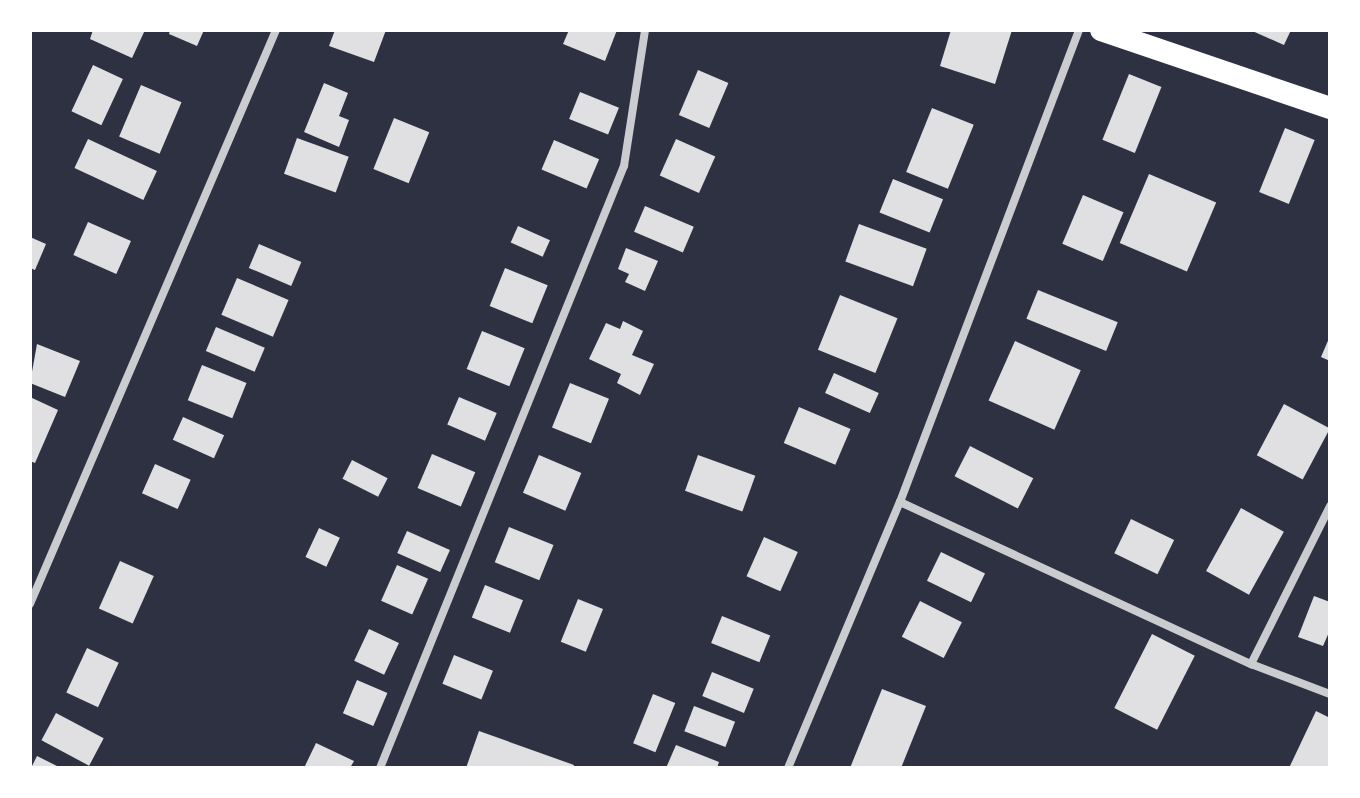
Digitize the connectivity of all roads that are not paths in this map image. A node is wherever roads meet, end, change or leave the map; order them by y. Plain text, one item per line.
1 (276, 30) edge
2 (645, 30) edge
3 (1079, 30) edge
4 (1101, 30) edge
5 (1330, 108) edge
6 (900, 502) junction
7 (1330, 506) edge
8 (30, 604) edge
9 (1251, 664) junction
10 (1330, 694) edge
11 (380, 768) edge
12 (788, 768) edge

1 - 8 street
2 - 11 street
3 - 6 street
4 - 5 highway
6 - 9 street
6 - 12 street
7 - 9 street
9 - 10 street

